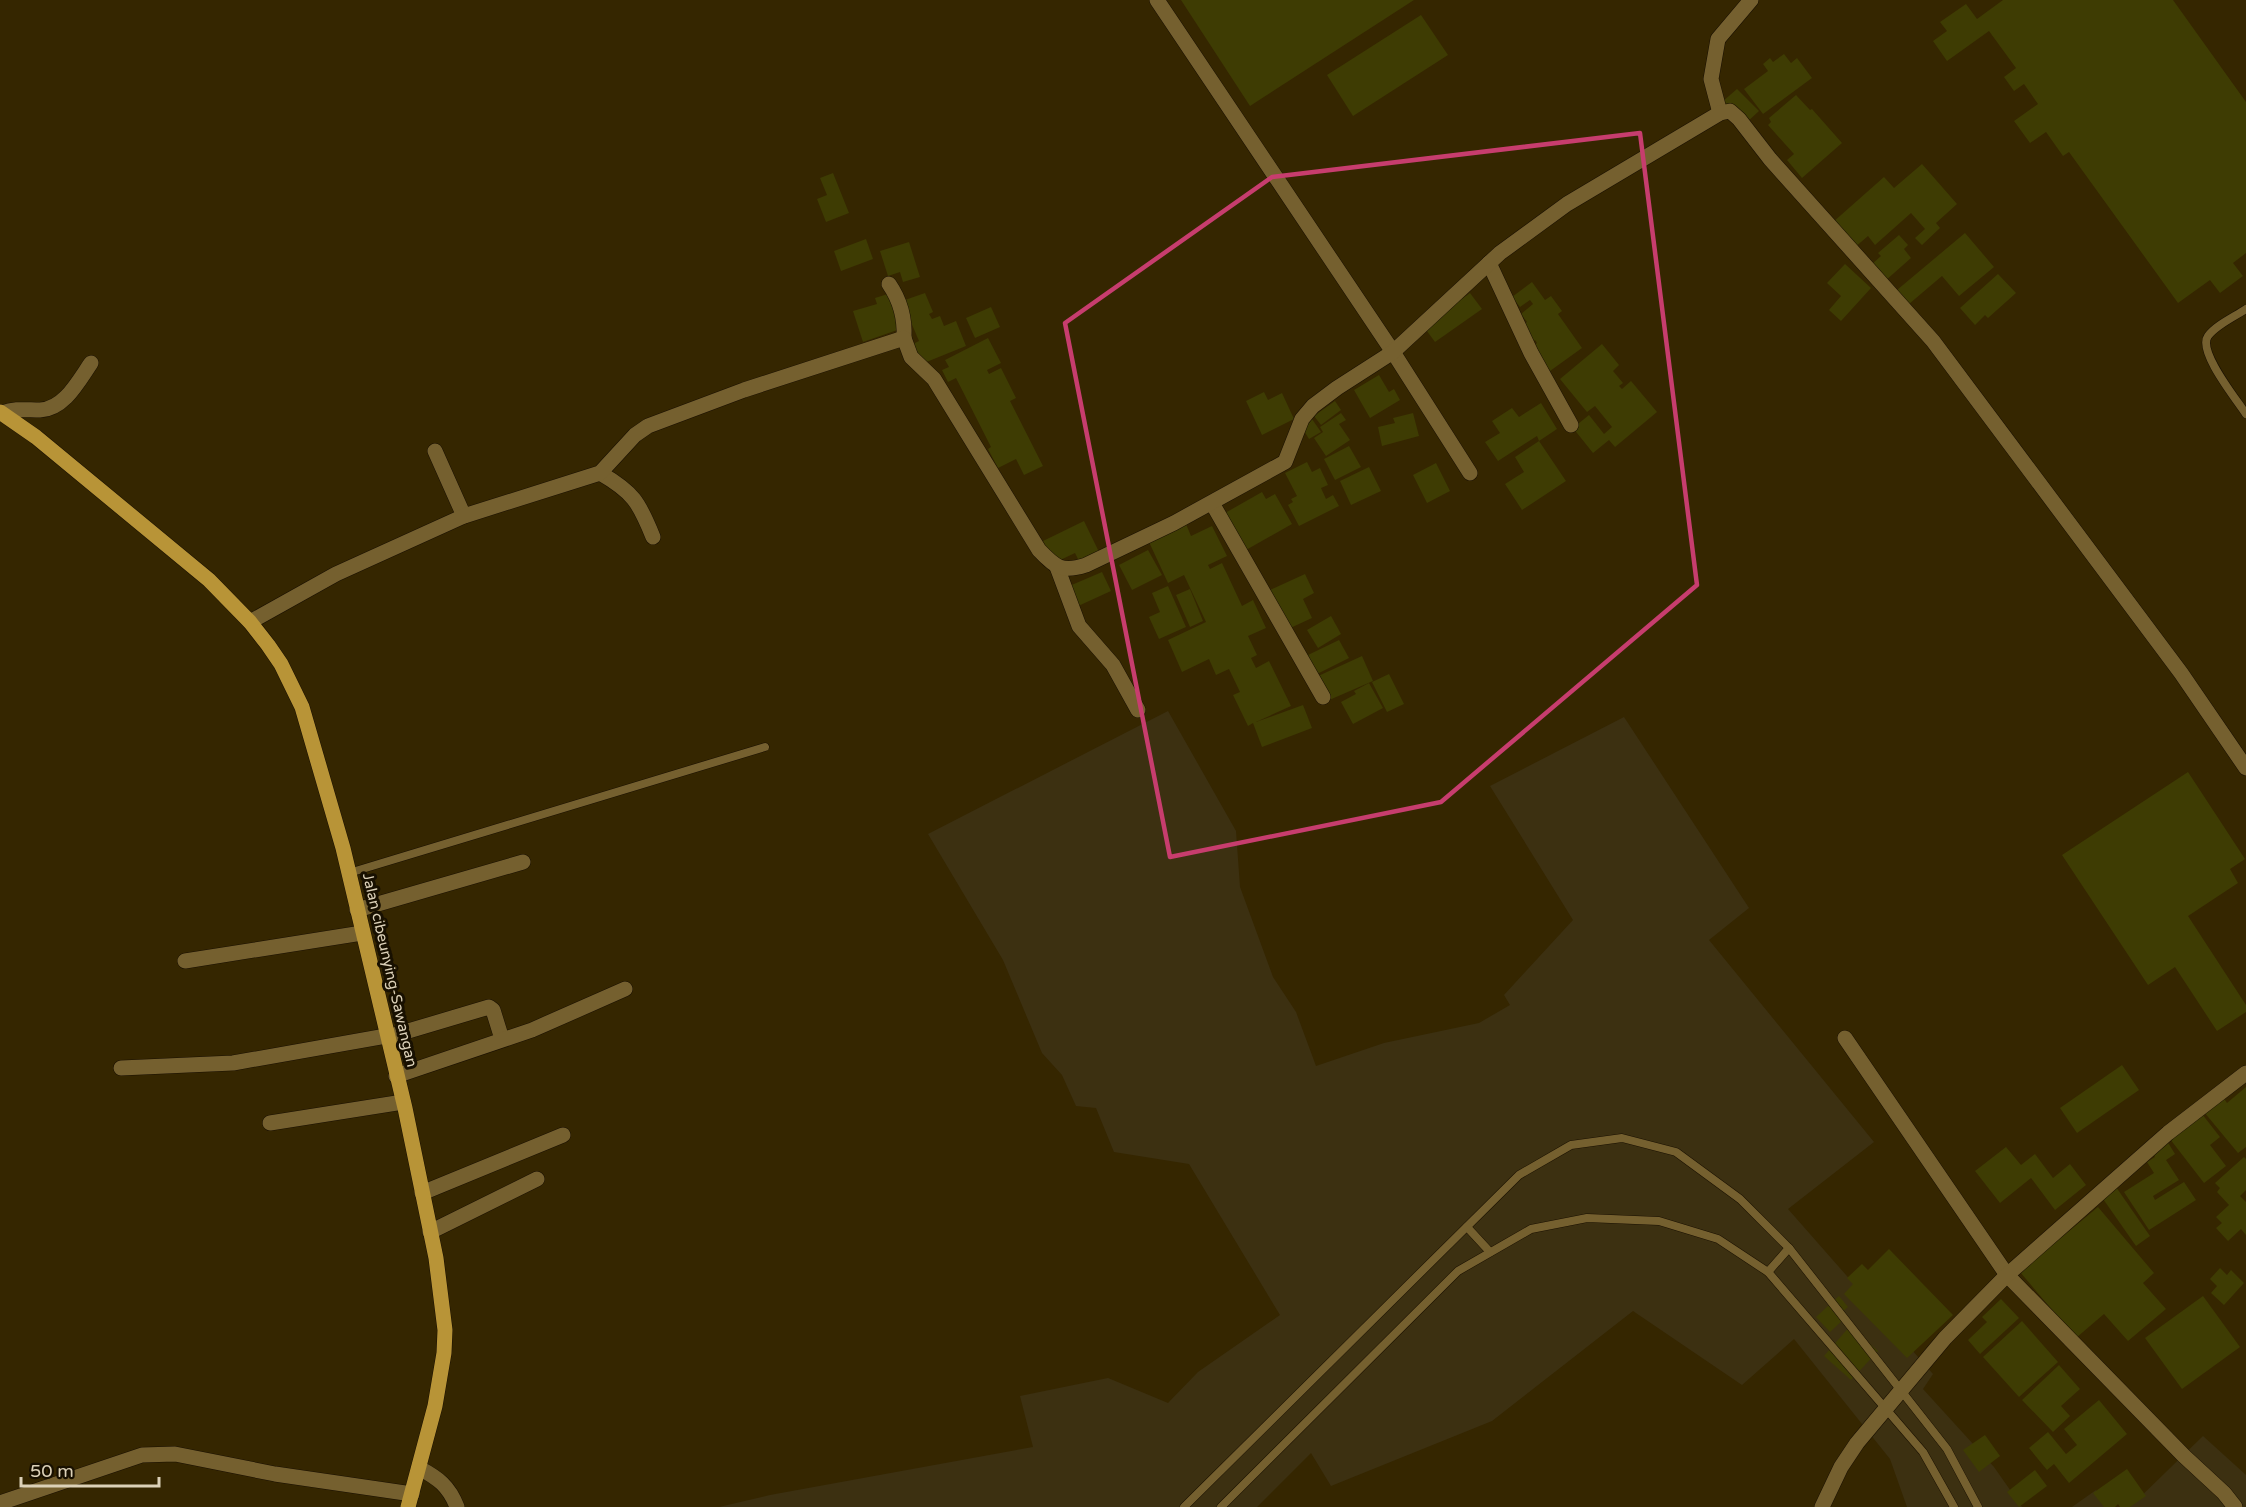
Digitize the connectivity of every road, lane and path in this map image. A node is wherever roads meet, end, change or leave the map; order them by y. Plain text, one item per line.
1 (1157, 0) edge
2 (1751, 0) edge
3 (1720, 113) junction
4 (1489, 263) junction
5 (889, 284) dead end
6 (2246, 309) edge
7 (904, 338) junction
8 (1393, 352) junction
9 (91, 363) dead end
10 (1, 413) edge
11 (2246, 414) edge
12 (1571, 425) dead end
13 (435, 451) dead end
14 (600, 473) junction
15 (1470, 473) dead end
16 (1212, 503) junction
17 (464, 516) junction
18 (653, 537) dead end
19 (1057, 567) junction
20 (250, 622) junction
21 (1323, 696) dead end
22 (1138, 710) dead end
23 (765, 747) dead end
24 (2246, 768) edge
25 (523, 862) dead end
26 (349, 873) junction
27 (357, 910) junction
28 (362, 933) junction
29 (185, 961) dead end
30 (625, 989) dead end
31 (387, 1037) junction
32 (1845, 1038) dead end
33 (502, 1039) junction
34 (121, 1068) dead end
35 (2246, 1073) edge
36 (396, 1076) junction
37 (403, 1102) junction
38 (270, 1123) dead end
39 (563, 1135) dead end
40 (537, 1179) dead end
41 (422, 1193) junction
42 (1467, 1227) junction
43 (430, 1232) junction
44 (1789, 1248) junction
45 (1490, 1252) junction
46 (1768, 1272) junction
47 (2007, 1275) junction
48 (1901, 1389) junction
49 (1885, 1408) junction
50 (419, 1468) junction
51 (410, 1501) edge
52 (0, 1503) edge
53 (457, 1507) edge
54 (1184, 1507) edge
55 (1221, 1507) edge
56 (1822, 1507) edge
57 (1954, 1507) edge
58 (1978, 1507) edge
59 (2235, 1507) edge

1 - 8 street
2 - 3 street
3 - 4 street
3 - 24 street
4 - 8 street
4 - 12 street
5 - 7 street
6 - 11 lane
7 - 14 street
7 - 19 street
8 - 15 street
8 - 16 street
9 - 10 street
10 - 20 main road, Jalan cibeunying-Sawangan
13 - 17 street
14 - 17 street
14 - 18 street
16 - 19 street
16 - 21 street
17 - 20 street
19 - 22 street
20 - 26 main road, Jalan cibeunying-Sawangan
23 - 26 lane
25 - 27 street
26 - 27 main road, Jalan cibeunying-Sawangan
27 - 28 main road, Jalan cibeunying-Sawangan
28 - 29 street
28 - 31 main road, Jalan cibeunying-Sawangan
30 - 33 street
31 - 33 street
31 - 34 street
31 - 36 main road, Jalan cibeunying-Sawangan
32 - 47 street
33 - 36 street
35 - 47 street
36 - 37 main road, Jalan cibeunying-Sawangan
37 - 38 street
37 - 41 main road, Jalan cibeunying-Sawangan
39 - 41 street
40 - 43 street
41 - 43 main road, Jalan cibeunying-Sawangan
42 - 44 lane
42 - 45 lane
42 - 54 lane
43 - 50 main road, Jalan cibeunying-Sawangan
44 - 46 lane
44 - 48 lane
45 - 46 lane
45 - 55 lane
46 - 49 lane
47 - 48 street
47 - 59 street
48 - 49 street
48 - 58 lane
49 - 56 street
49 - 57 lane
50 - 51 main road, Jalan cibeunying-Sawangan
50 - 53 street
51 - 52 street

